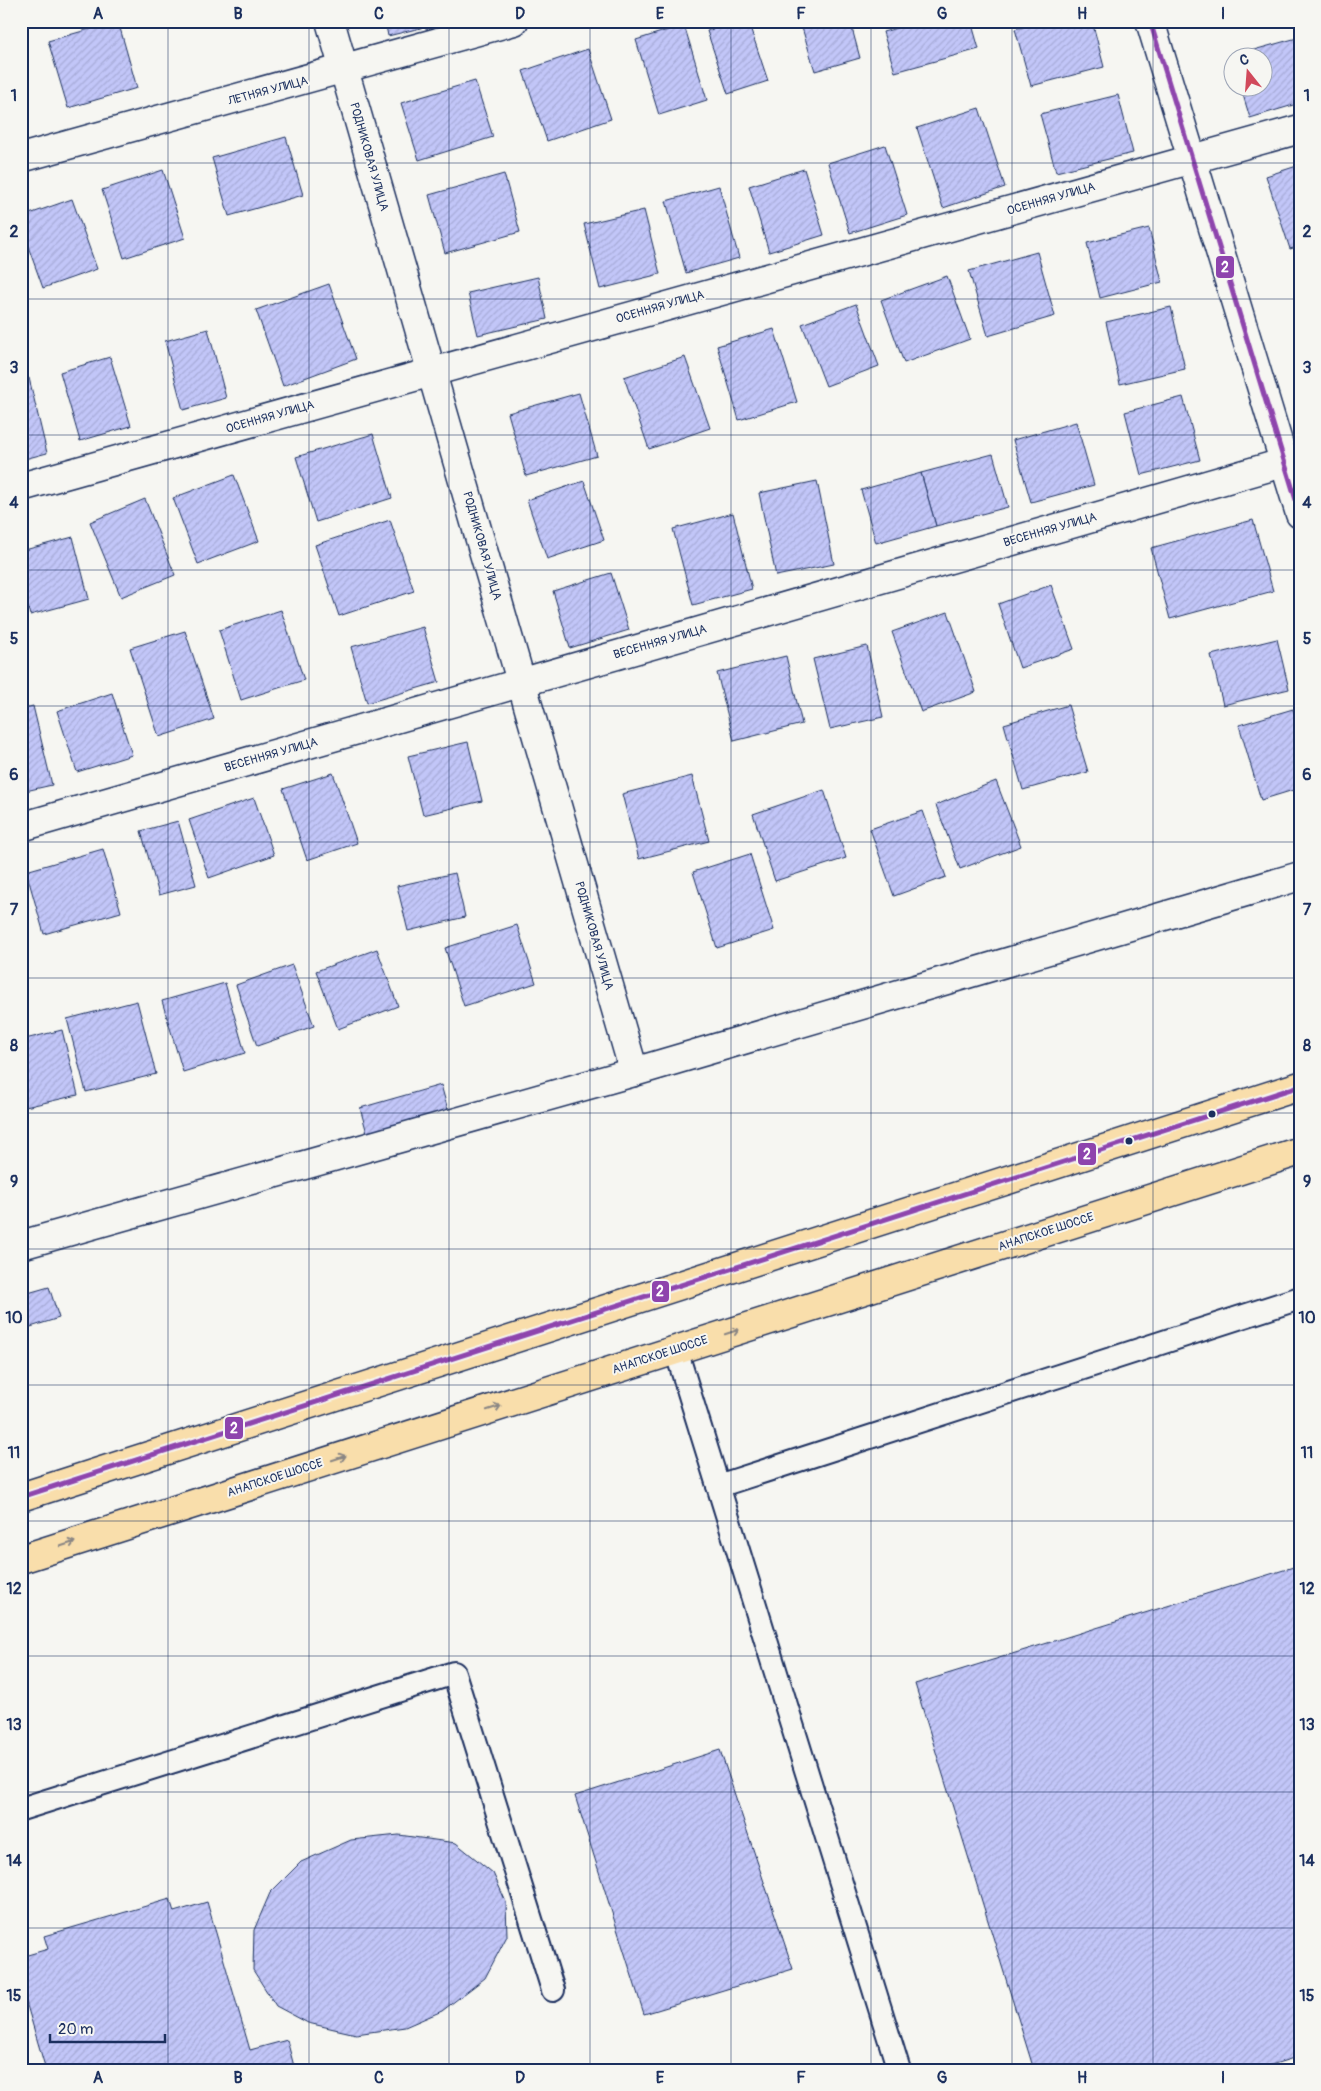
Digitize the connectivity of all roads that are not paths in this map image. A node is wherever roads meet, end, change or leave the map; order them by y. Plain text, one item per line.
1 (330, 21) edge
2 (514, 21) edge
3 (1150, 21) edge
4 (344, 70) junction
5 (1300, 129) edge
6 (21, 158) edge
7 (1192, 160) junction
8 (431, 371) junction
9 (1292, 460) edge
10 (21, 487) edge
11 (1300, 514) edge
12 (521, 682) junction
13 (21, 827) edge
14 (1300, 876) edge
15 (634, 1072) junction
16 (1300, 1086) edge
17 (1300, 1152) edge
18 (21, 1246) edge
19 (1300, 1298) edge
20 (676, 1350) junction
21 (718, 1486) junction
22 (21, 1497) edge
23 (21, 1559) edge
24 (21, 1809) edge
25 (552, 1990) dead end
26 (899, 2070) edge

1 - 4 street, РОДНИКОВАЯ УЛИЦА
2 - 4 street, ЛЕТНЯЯ УЛИЦА
3 - 7 street
4 - 6 street, ЛЕТНЯЯ УЛИЦА
4 - 8 street, РОДНИКОВАЯ УЛИЦА
5 - 7 street, ОСЕННЯЯ УЛИЦА
7 - 8 street, ОСЕННЯЯ УЛИЦА
7 - 9 street
8 - 10 street, ОСЕННЯЯ УЛИЦА
8 - 12 street, РОДНИКОВАЯ УЛИЦА
9 - 11 street
9 - 12 street, ВЕСЕННЯЯ УЛИЦА
12 - 13 street, ВЕСЕННЯЯ УЛИЦА
12 - 15 street, РОДНИКОВАЯ УЛИЦА
14 - 15 street
15 - 18 street
16 - 22 main road
20 -> 17 main road, АНАПСКОЕ ШОССЕ
19 - 21 lane
20 - 21 lane
23 -> 20 main road, АНАПСКОЕ ШОССЕ
21 - 26 lane
24 - 25 lane

